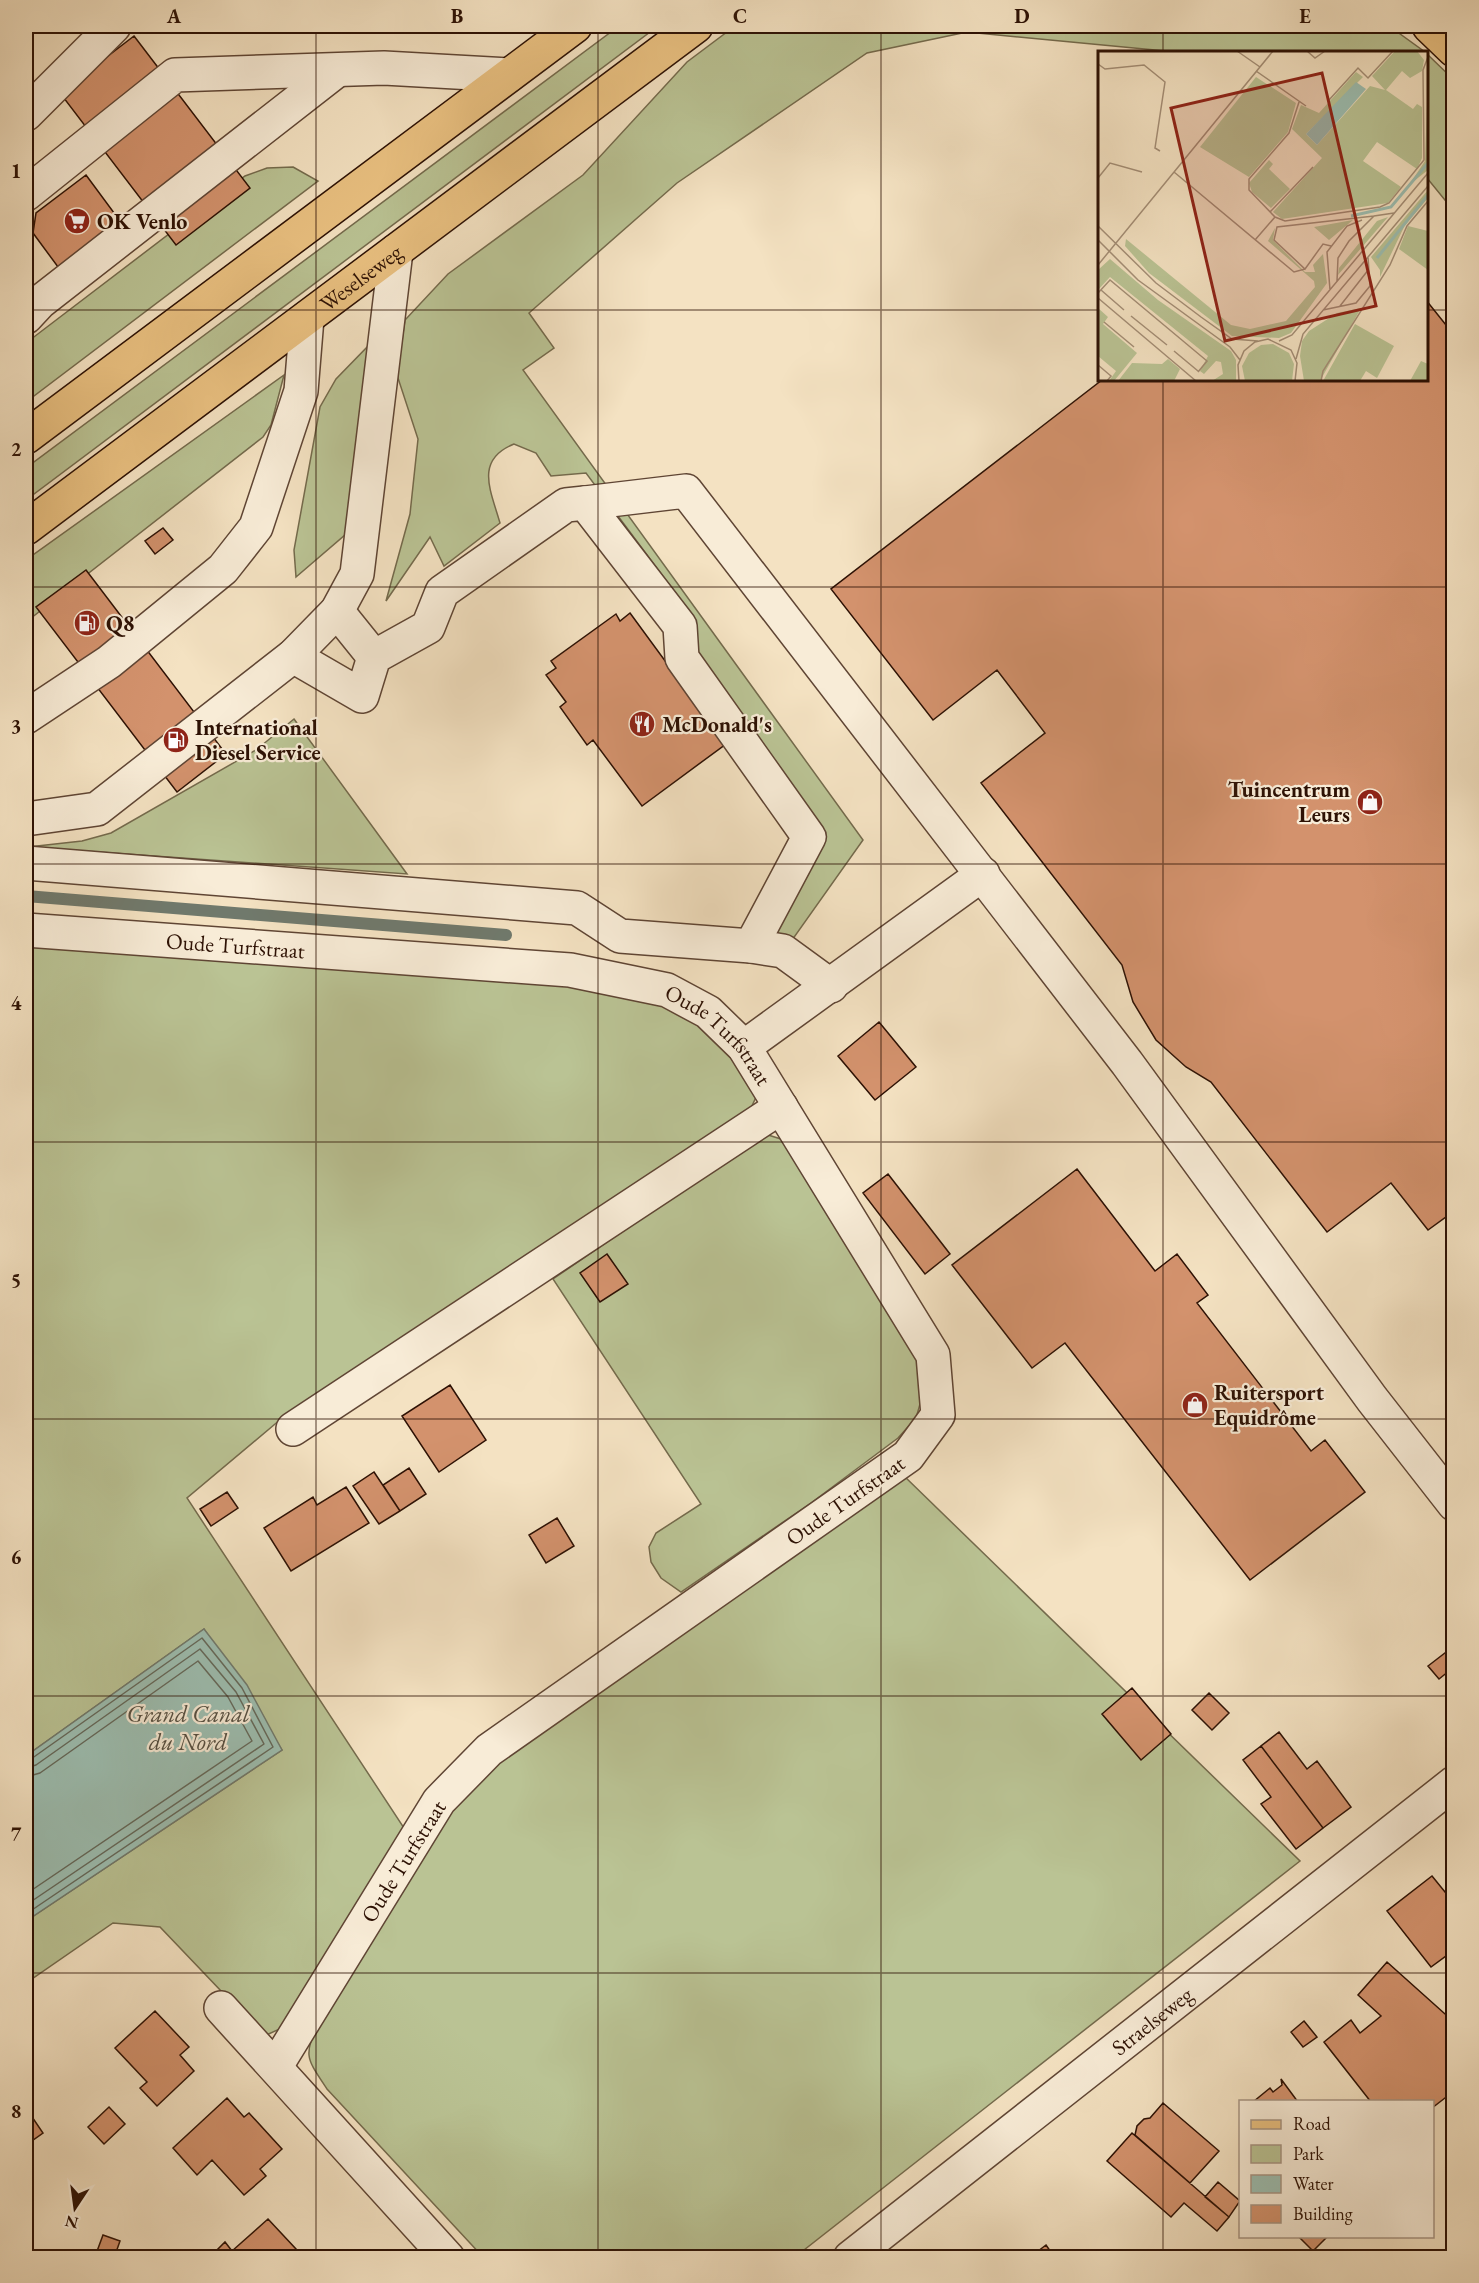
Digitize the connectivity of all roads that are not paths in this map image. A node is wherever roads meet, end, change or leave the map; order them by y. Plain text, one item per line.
1 (114, 26) edge
2 (575, 26) edge
3 (696, 26) edge
4 (1429, 26) edge
5 (1454, 50) edge
6 (336, 71) junction
7 (509, 75) junction
8 (26, 114) edge
9 (26, 194) edge
10 (396, 251) junction
11 (26, 317) edge
12 (307, 318) junction
13 (26, 437) edge
14 (585, 503) junction
15 (26, 528) edge
16 (337, 611) junction
17 (293, 656) junction
18 (374, 657) junction
19 (26, 717) edge
20 (26, 819) edge
21 (26, 863) edge
22 (983, 874) junction
23 (26, 930) edge
24 (751, 946) junction
25 (831, 986) junction
26 (744, 1047) junction
27 (781, 1107) junction
28 (293, 1428) dead end
29 (1454, 1504) edge
30 (1454, 1783) edge
31 (221, 2008) dead end
32 (276, 2066) junction
33 (448, 2258) edge
34 (850, 2258) edge

1 - 8 street
2 - 7 main road
3 - 10 main road, Weselseweg
4 - 5 main road
6 - 7 street
6 - 9 street
6 - 11 street
7 - 13 main road
10 - 12 main road, Weselseweg
10 - 16 street
12 - 15 main road, Weselseweg
12 - 19 street
14 - 18 street
14 - 22 street
14 - 24 street
16 - 17 street
16 - 18 street
17 - 18 street
17 - 20 street
21 - 24 street
22 - 25 street
22 - 29 street
23 - 26 street, Oude Turfstraat
24 - 25 street
25 - 26 street
26 - 27 street, Oude Turfstraat
27 - 28 street
27 - 32 street, Oude Turfstraat
30 - 34 street, Straelseweg
31 - 32 street
32 - 33 street

